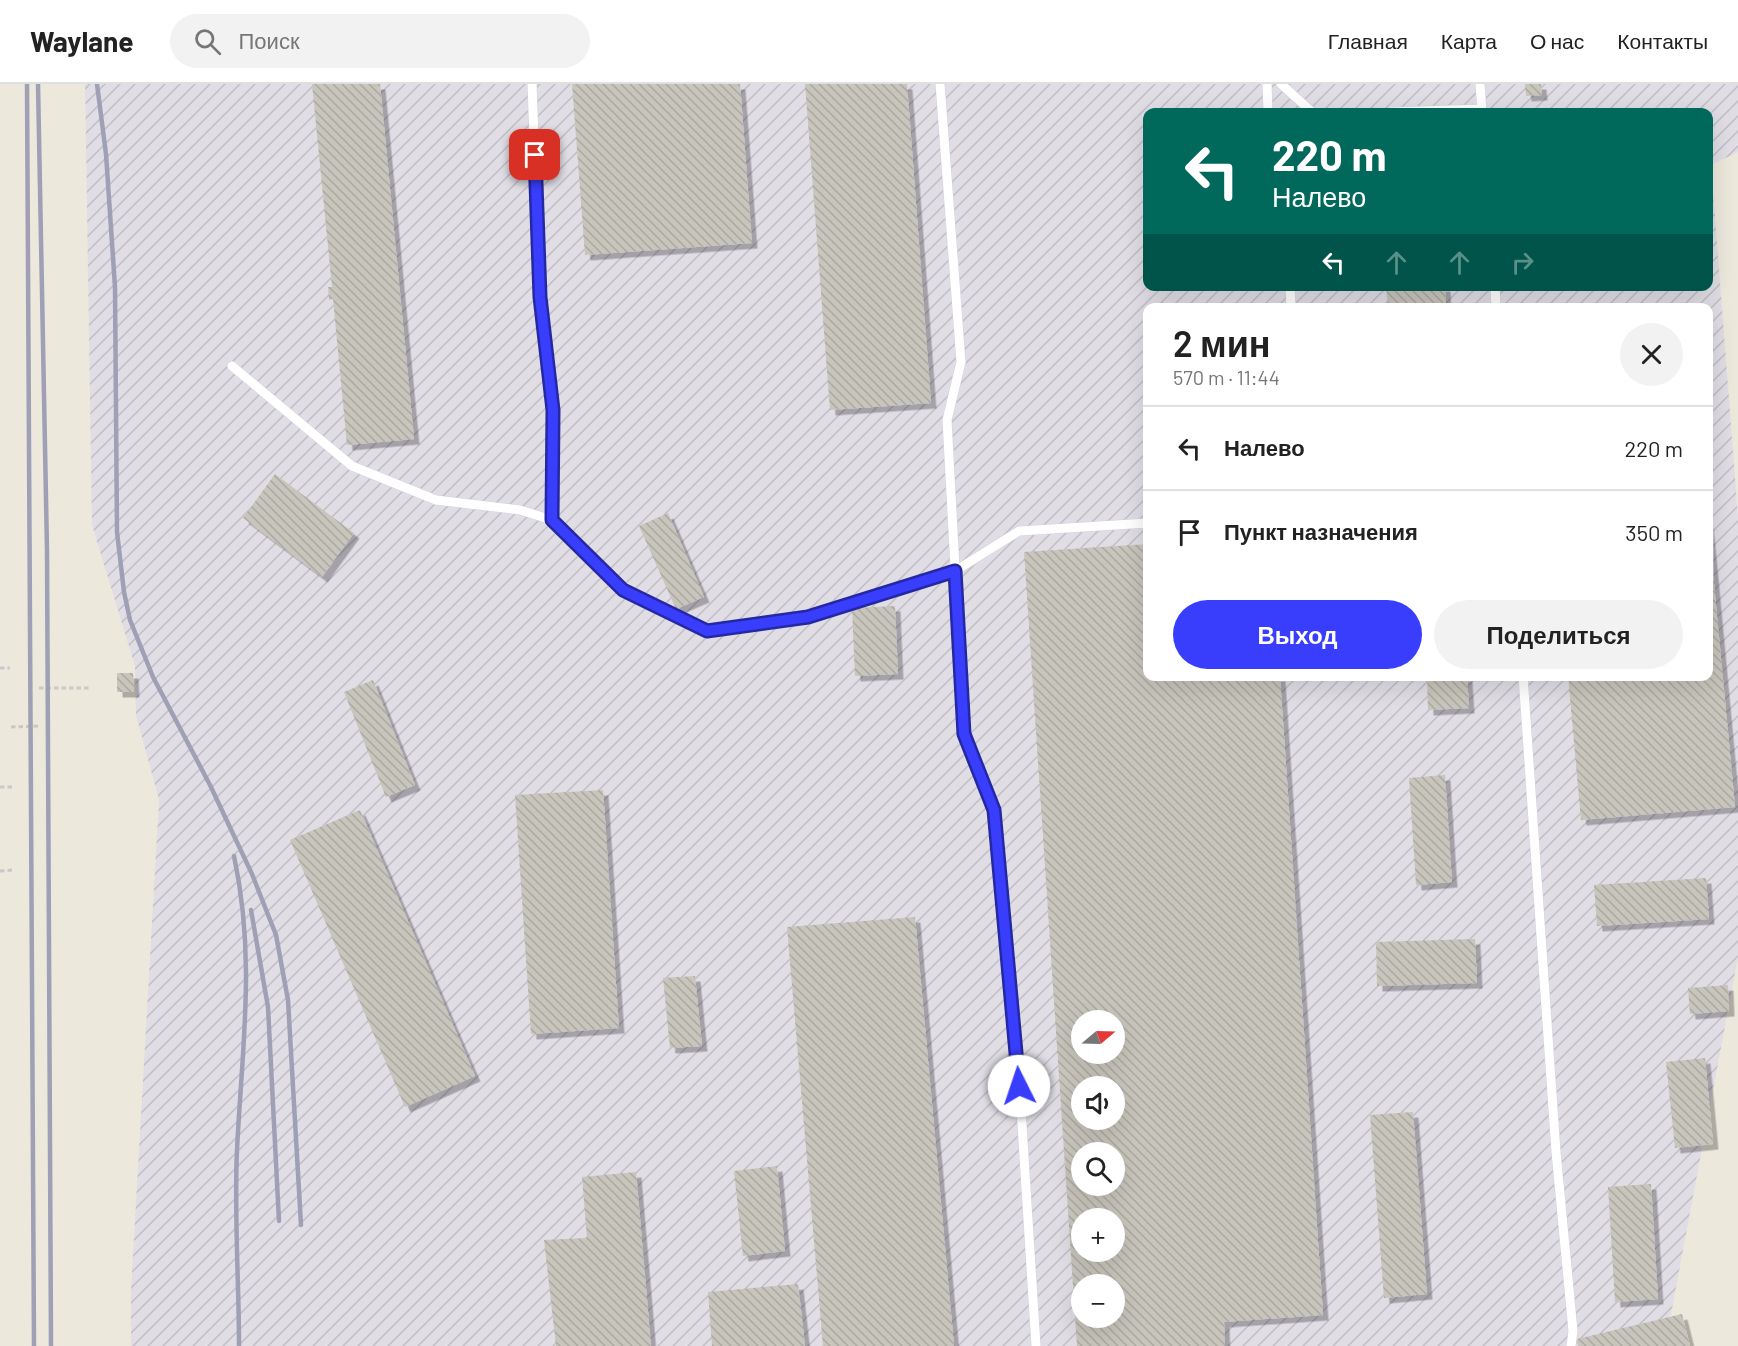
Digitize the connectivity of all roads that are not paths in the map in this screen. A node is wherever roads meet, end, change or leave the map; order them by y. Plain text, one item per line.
1 (532, 84) edge
2 (940, 84) edge
3 (1268, 84) edge
4 (1281, 84) edge
5 (1480, 84) edge
6 (1268, 108) edge
7 (1308, 108) edge
8 (1482, 108) edge
9 (232, 366) dead end
10 (552, 520) junction
11 (1143, 523) edge
12 (955, 571) junction
13 (1522, 681) edge
14 (1036, 1346) edge
15 (1571, 1346) edge

1 - 10 lane
2 - 12 lane
3 - 6 lane
4 - 7 lane
5 - 8 lane
9 - 10 lane
10 - 12 lane
11 - 12 lane
12 - 14 lane
13 - 15 lane

